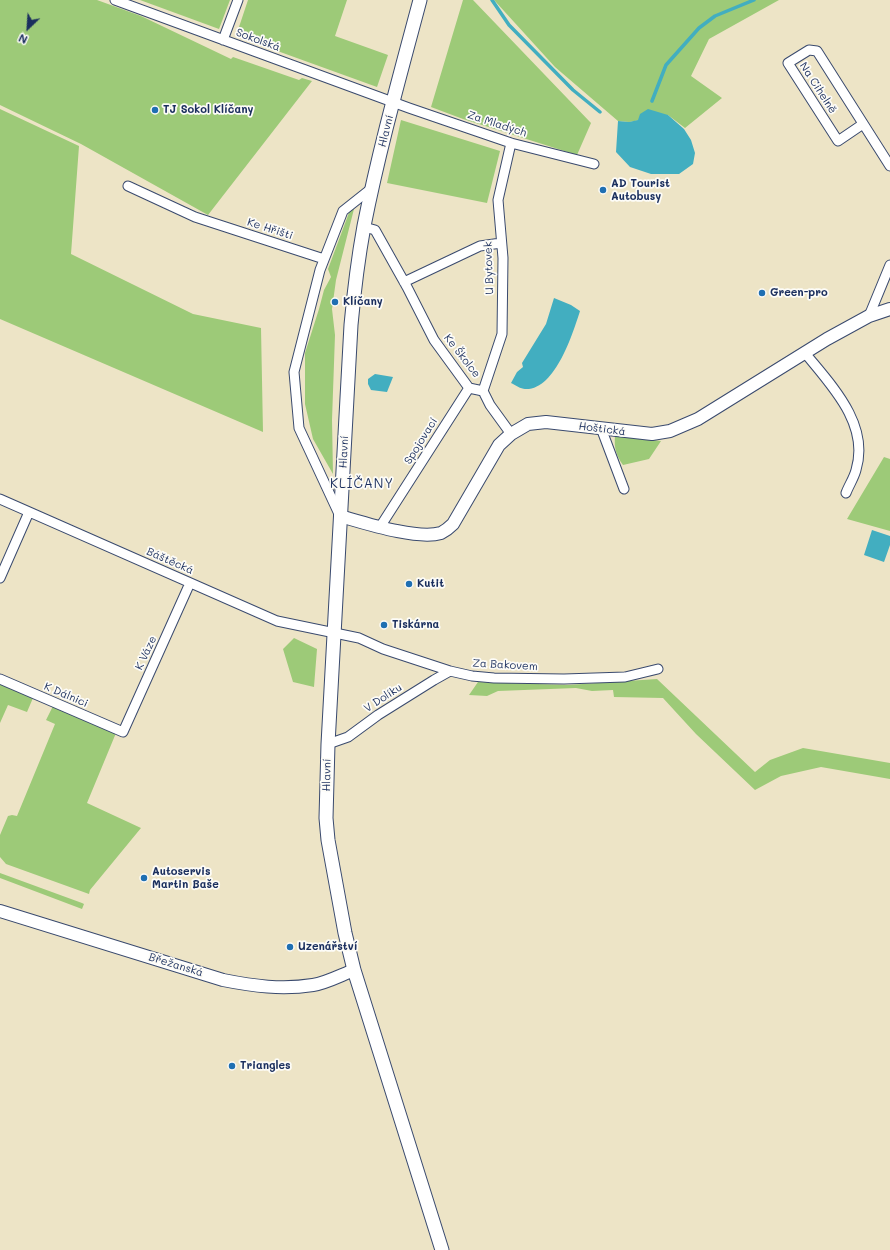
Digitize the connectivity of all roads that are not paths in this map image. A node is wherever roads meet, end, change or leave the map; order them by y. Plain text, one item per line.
1 (115, 0) edge
2 (238, 0) edge
3 (420, 0) edge
4 (223, 40) junction
5 (393, 102) junction
6 (864, 124) junction
7 (511, 143) junction
8 (594, 164) dead end
9 (890, 166) edge
10 (128, 186) dead end
11 (372, 188) junction
12 (364, 227) junction
13 (501, 243) junction
14 (324, 259) junction
15 (890, 265) edge
16 (404, 282) junction
17 (890, 309) edge
18 (869, 316) junction
19 (805, 352) junction
20 (469, 388) junction
21 (483, 391) junction
22 (601, 428) junction
23 (511, 434) junction
24 (624, 489) dead end
25 (846, 493) dead end
26 (0, 499) edge
27 (29, 512) junction
28 (340, 516) junction
29 (380, 527) junction
30 (0, 578) edge
31 (190, 583) junction
32 (334, 633) junction
33 (658, 669) dead end
34 (450, 671) junction
35 (0, 679) edge
36 (123, 732) joint
37 (328, 744) junction
38 (0, 911) edge
39 (354, 970) junction
40 (442, 1250) edge

1 - 4 street, Sokolská
2 - 4 street
3 - 5 main road, Hlavní
4 - 5 street, Sokolská
5 - 7 street, Za Mladých
5 - 11 main road, Hlavní
6 - 6 street, Na Cihelně
6 - 9 street, Na Cihelně
7 - 8 street, Za Mladých
7 - 13 street, U Bytovek
10 - 14 street, Ke Hřišti
11 - 12 main road, Hlavní
11 - 14 street
12 - 16 street, Ke Školce
12 - 28 main road, Hlavní
13 - 16 street
13 - 21 street, U Bytovek
14 - 28 street
15 - 18 street
16 - 20 street, Ke Školce
17 - 18 street, Hoštická
18 - 19 street, Hoštická
19 - 22 street, Hoštická
19 - 25 street
20 - 21 street, Ke Školce
20 - 29 street, Spojovací
21 - 23 street, Ke Školce
22 - 23 street, Hoštická
22 - 24 street
23 - 29 street, Hoštická
26 - 27 street, Báštěcká
27 - 30 street
27 - 31 street, Báštěcká
28 - 29 street, Hoštická
28 - 32 main road, Hlavní
31 - 32 street, Báštěcká
31 - 36 street, K Váze
32 - 34 street, Za Bakovem
32 - 37 main road, Hlavní
33 - 34 street, Za Bakovem
34 - 37 street, V Dolíku
35 - 36 street, K Dálnici
37 - 39 main road, Hlavní
38 - 39 street, Břežanská
39 - 40 main road, Hlavní

